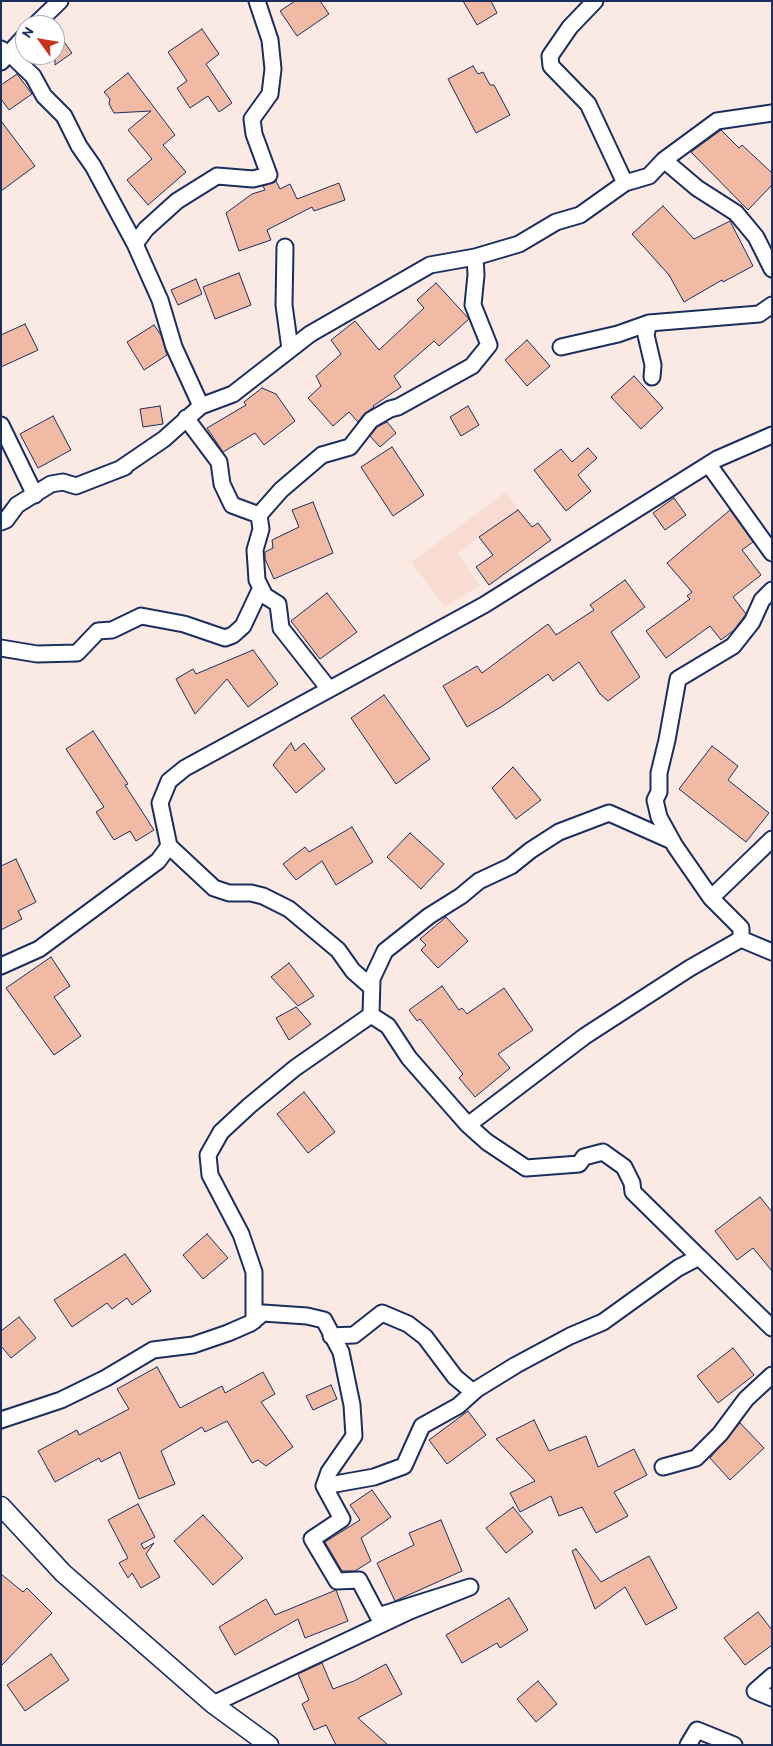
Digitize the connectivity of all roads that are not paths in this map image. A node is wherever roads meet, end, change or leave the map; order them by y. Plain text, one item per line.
1 (60, 1) edge
2 (257, 1) edge
3 (595, 1) edge
4 (45, 15) edge
5 (15, 45) edge
6 (4, 55) edge
7 (772, 113) edge
8 (664, 160) junction
9 (626, 182) junction
10 (135, 244) junction
11 (285, 247) dead end
12 (475, 257) junction
13 (772, 269) edge
14 (772, 305) edge
15 (649, 324) junction
16 (561, 347) dead end
17 (290, 349) junction
18 (652, 377) dead end
19 (201, 406) junction
20 (186, 418) junction
21 (1, 424) edge
22 (772, 435) edge
23 (709, 465) junction
24 (35, 495) junction
25 (259, 515) junction
26 (1, 522) edge
27 (772, 553) edge
28 (772, 590) edge
29 (265, 596) junction
30 (1, 648) edge
31 (329, 689) junction
32 (772, 839) edge
33 (672, 841) junction
34 (169, 846) junction
35 (711, 898) junction
36 (741, 939) junction
37 (772, 952) edge
38 (1, 966) edge
39 (372, 980) junction
40 (371, 1015) junction
41 (468, 1125) junction
42 (699, 1257) junction
43 (254, 1321) junction
44 (772, 1328) edge
45 (331, 1336) junction
46 (772, 1375) edge
47 (473, 1392) junction
48 (1, 1421) edge
49 (663, 1466) dead end
50 (324, 1486) junction
51 (1, 1506) edge
52 (772, 1676) edge
53 (772, 1698) edge
54 (213, 1704) junction
55 (269, 1745) edge
56 (688, 1745) edge
57 (734, 1745) edge

1 - 4 street
2 - 10 street
3 - 9 street
5 - 6 street
6 - 10 street
7 - 8 street
8 - 9 street
8 - 13 street
9 - 12 street
10 - 19 street
11 - 17 street
12 - 17 street
12 - 25 street
14 - 15 street
15 - 16 street
15 - 18 street
17 - 19 street
19 - 20 street
20 - 24 street
20 - 25 street
21 - 24 street
22 - 23 street
23 - 27 street
23 - 31 street
24 - 26 street
25 - 29 street
28 - 33 street
29 - 30 street
29 - 31 street
31 - 34 street
32 - 35 street
33 - 35 street
33 - 39 street
34 - 38 street
34 - 39 street
35 - 36 street
36 - 37 street
36 - 41 street
39 - 40 street
40 - 41 street
40 - 43 street
41 - 42 street
42 - 44 street
42 - 47 street
43 - 45 street
43 - 48 street
45 - 47 street
45 - 50 street
46 - 49 street
47 - 50 street
50 - 54 street
51 - 54 street
52 - 53 street
54 - 55 street
56 - 57 street

